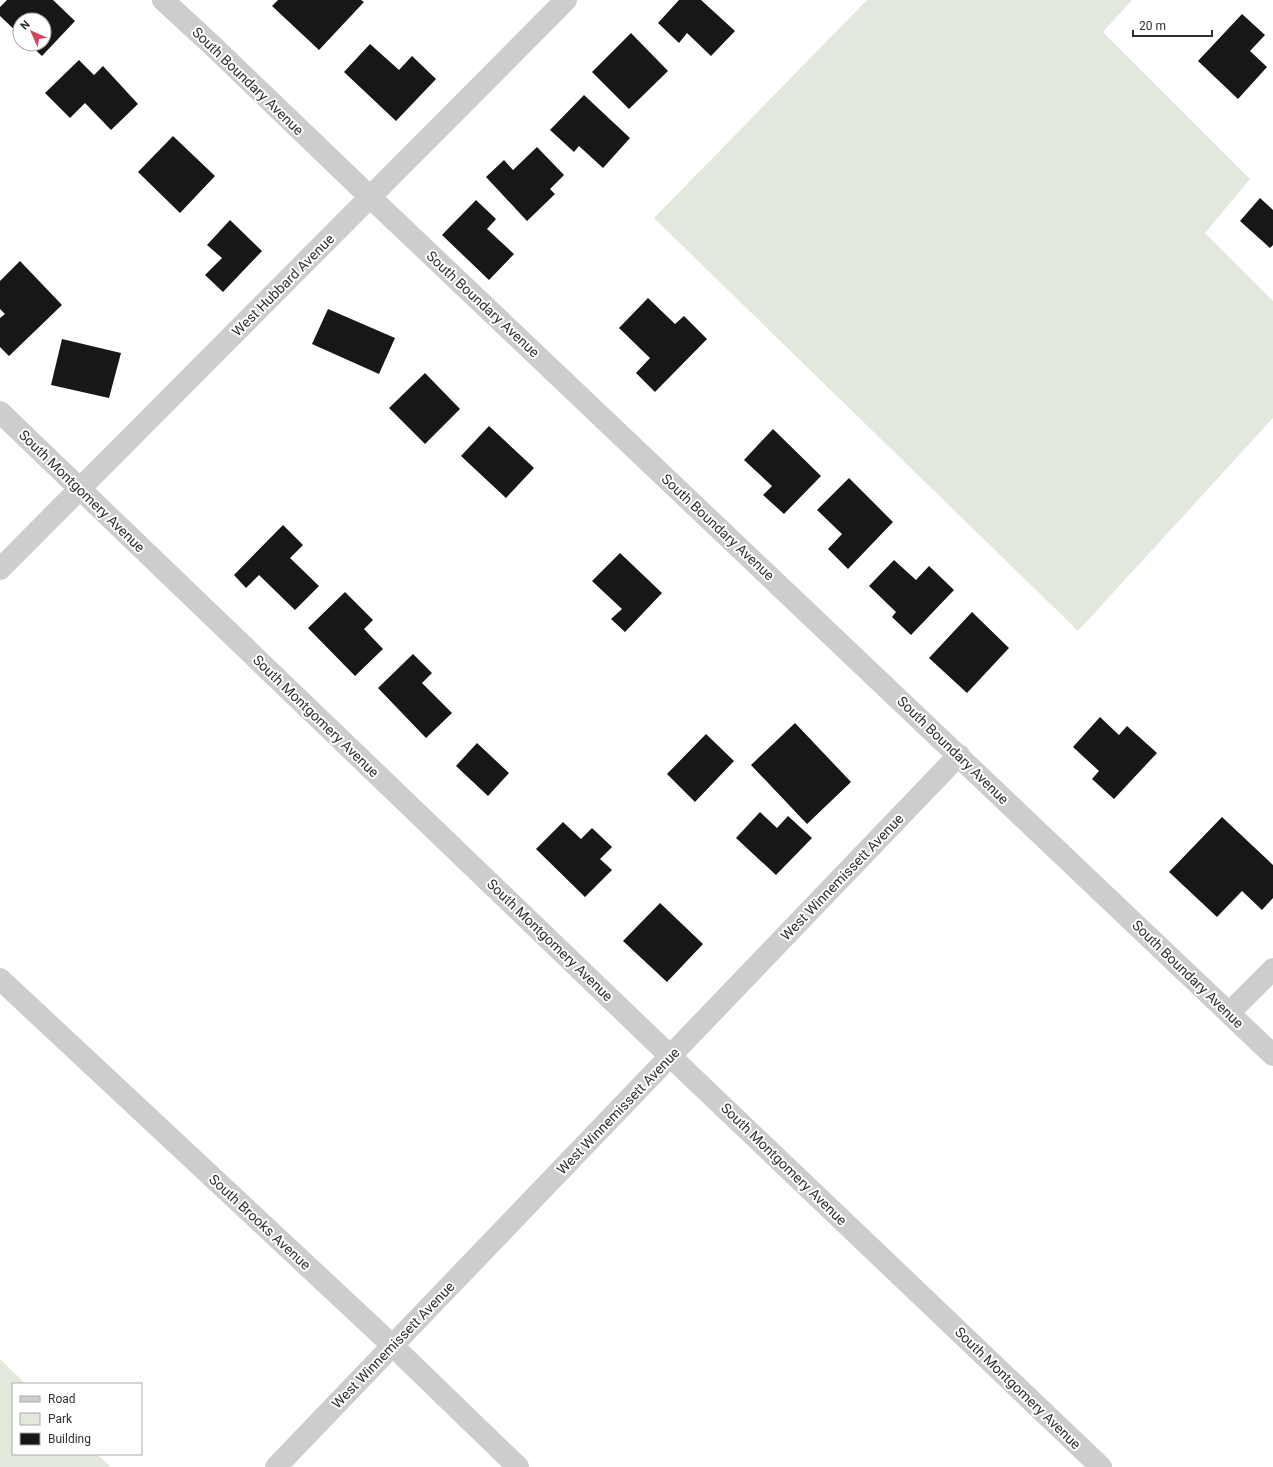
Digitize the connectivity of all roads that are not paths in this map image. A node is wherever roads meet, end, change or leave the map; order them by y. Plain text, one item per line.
1 (163, 0) edge
2 (566, 0) edge
3 (370, 197) junction
4 (0, 412) edge
5 (80, 489) junction
6 (0, 570) edge
7 (959, 755) junction
8 (1273, 968) edge
9 (0, 979) edge
10 (1229, 1013) junction
11 (1273, 1055) edge
12 (670, 1056) junction
13 (393, 1346) junction
14 (276, 1467) edge
15 (518, 1467) edge
16 (1101, 1467) edge

1 - 3 street, South Boundary Avenue
2 - 3 street, West Hubbard Avenue
3 - 5 street, West Hubbard Avenue
3 - 7 street, South Boundary Avenue
4 - 5 street, South Montgomery Avenue
5 - 6 street, West Hubbard Avenue
5 - 12 street, South Montgomery Avenue
7 - 10 street, South Boundary Avenue
7 - 12 street, West Winnemissett Avenue
8 - 10 street
9 - 13 street, South Brooks Avenue
10 - 11 street, South Boundary Avenue
12 - 13 street, West Winnemissett Avenue
12 - 16 street, South Montgomery Avenue
13 - 14 street, West Winnemissett Avenue
13 - 15 street, South Brooks Avenue

